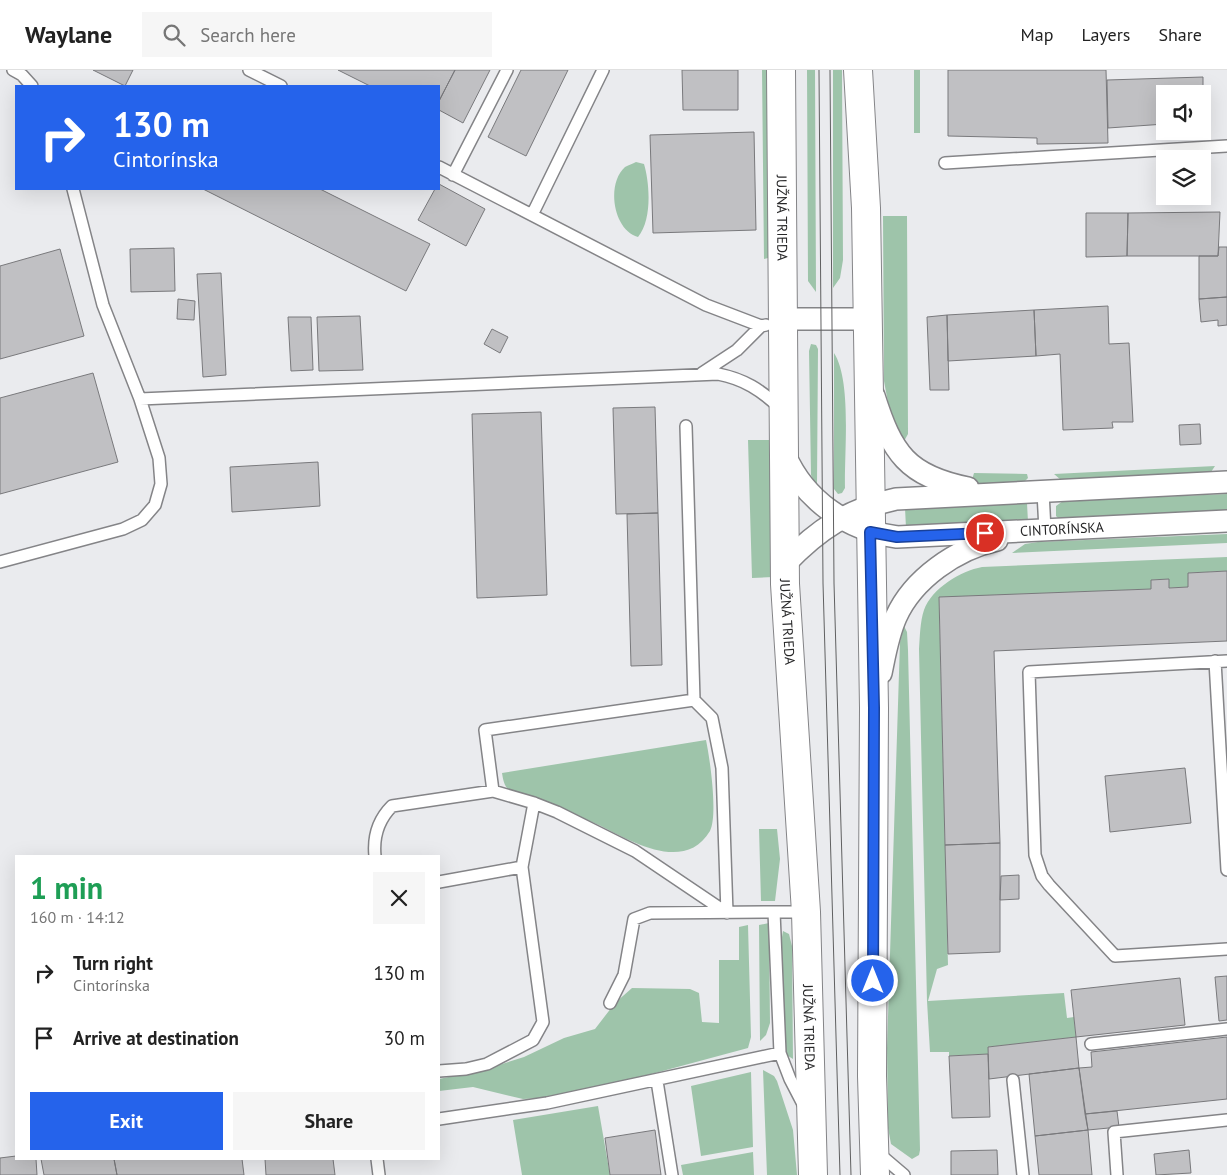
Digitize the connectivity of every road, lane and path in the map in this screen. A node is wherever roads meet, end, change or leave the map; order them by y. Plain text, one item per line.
1 (13, 70) edge
2 (249, 70) edge
3 (507, 70) edge
4 (603, 70) edge
5 (781, 70) edge
6 (858, 70) edge
7 (31, 85) edge
8 (279, 85) edge
9 (1227, 146) edge
10 (945, 163) dead end
11 (440, 168) edge
12 (454, 175) junction
13 (73, 190) edge
14 (532, 215) junction
15 (868, 319) junction
16 (771, 323) junction
17 (701, 374) junction
18 (869, 383) junction
19 (140, 399) junction
20 (783, 411) junction
21 (686, 426) dead end
22 (783, 450) junction
23 (1227, 482) edge
24 (1043, 492) junction
25 (998, 494) junction
26 (870, 505) junction
27 (842, 518) junction
28 (1227, 521) edge
29 (1042, 530) junction
30 (870, 532) junction
31 (0, 562) edge
32 (785, 564) junction
33 (1227, 661) edge
34 (1215, 662) junction
35 (694, 700) junction
36 (874, 708) junction
37 (493, 791) junction
38 (534, 803) junction
39 (375, 855) edge
40 (522, 867) junction
41 (1227, 870) edge
42 (440, 882) edge
43 (774, 912) junction
44 (806, 912) junction
45 (727, 913) junction
46 (1227, 948) edge
47 (610, 1003) dead end
48 (1227, 1029) edge
49 (1090, 1044) dead end
50 (780, 1053) junction
51 (440, 1071) edge
52 (1013, 1080) dead end
53 (657, 1081) junction
54 (440, 1119) edge
55 (1227, 1120) edge
56 (812, 1121) junction
57 (377, 1160) edge
58 (874, 1162) edge
59 (379, 1175) edge
60 (672, 1175) edge
61 (813, 1175) edge
62 (904, 1175) edge
63 (1023, 1175) edge
64 (1117, 1175) edge

1 - 7 lane
2 - 8 lane
3 - 12 lane
4 - 14 lane
5 - 16 street, JUŽNÁ TRIEDA
6 - 15 street
9 - 10 lane
11 - 12 lane
12 - 14 lane
13 - 19 lane
14 - 16 lane
15 - 16 street
15 - 18 street
16 - 17 lane
16 - 20 street, JUŽNÁ TRIEDA
17 - 19 lane
17 - 20 lane
18 - 25 street
18 - 26 street
19 - 31 lane
20 - 22 street, JUŽNÁ TRIEDA
21 - 35 lane
22 - 27 street, CINTORÍNSKA
22 - 32 street, JUŽNÁ TRIEDA
23 - 24 street
24 - 25 street
24 - 29 lane
25 - 26 street
26 - 27 street
26 - 30 street
27 - 30 street, CINTORÍNSKA
27 - 32 street
28 - 29 street, CINTORÍNSKA
29 - 30 street, CINTORÍNSKA
29 - 36 street
30 - 36 street
32 - 44 street, JUŽNÁ TRIEDA
33 - 34 lane
34 - 41 lane
34 - 46 lane
35 - 37 lane
35 - 45 lane
36 - 58 street
37 - 38 lane
37 - 39 lane
38 - 40 lane
38 - 45 lane
40 - 42 lane
40 - 51 lane
43 - 44 lane
43 - 45 lane
43 - 50 lane
44 - 56 street, JUŽNÁ TRIEDA
45 - 47 lane
48 - 49 lane
50 - 53 lane
50 - 56 lane
52 - 63 lane
53 - 54 lane
53 - 60 lane
55 - 64 lane
56 - 61 street, JUŽNÁ TRIEDA
57 - 59 lane
58 - 62 lane

